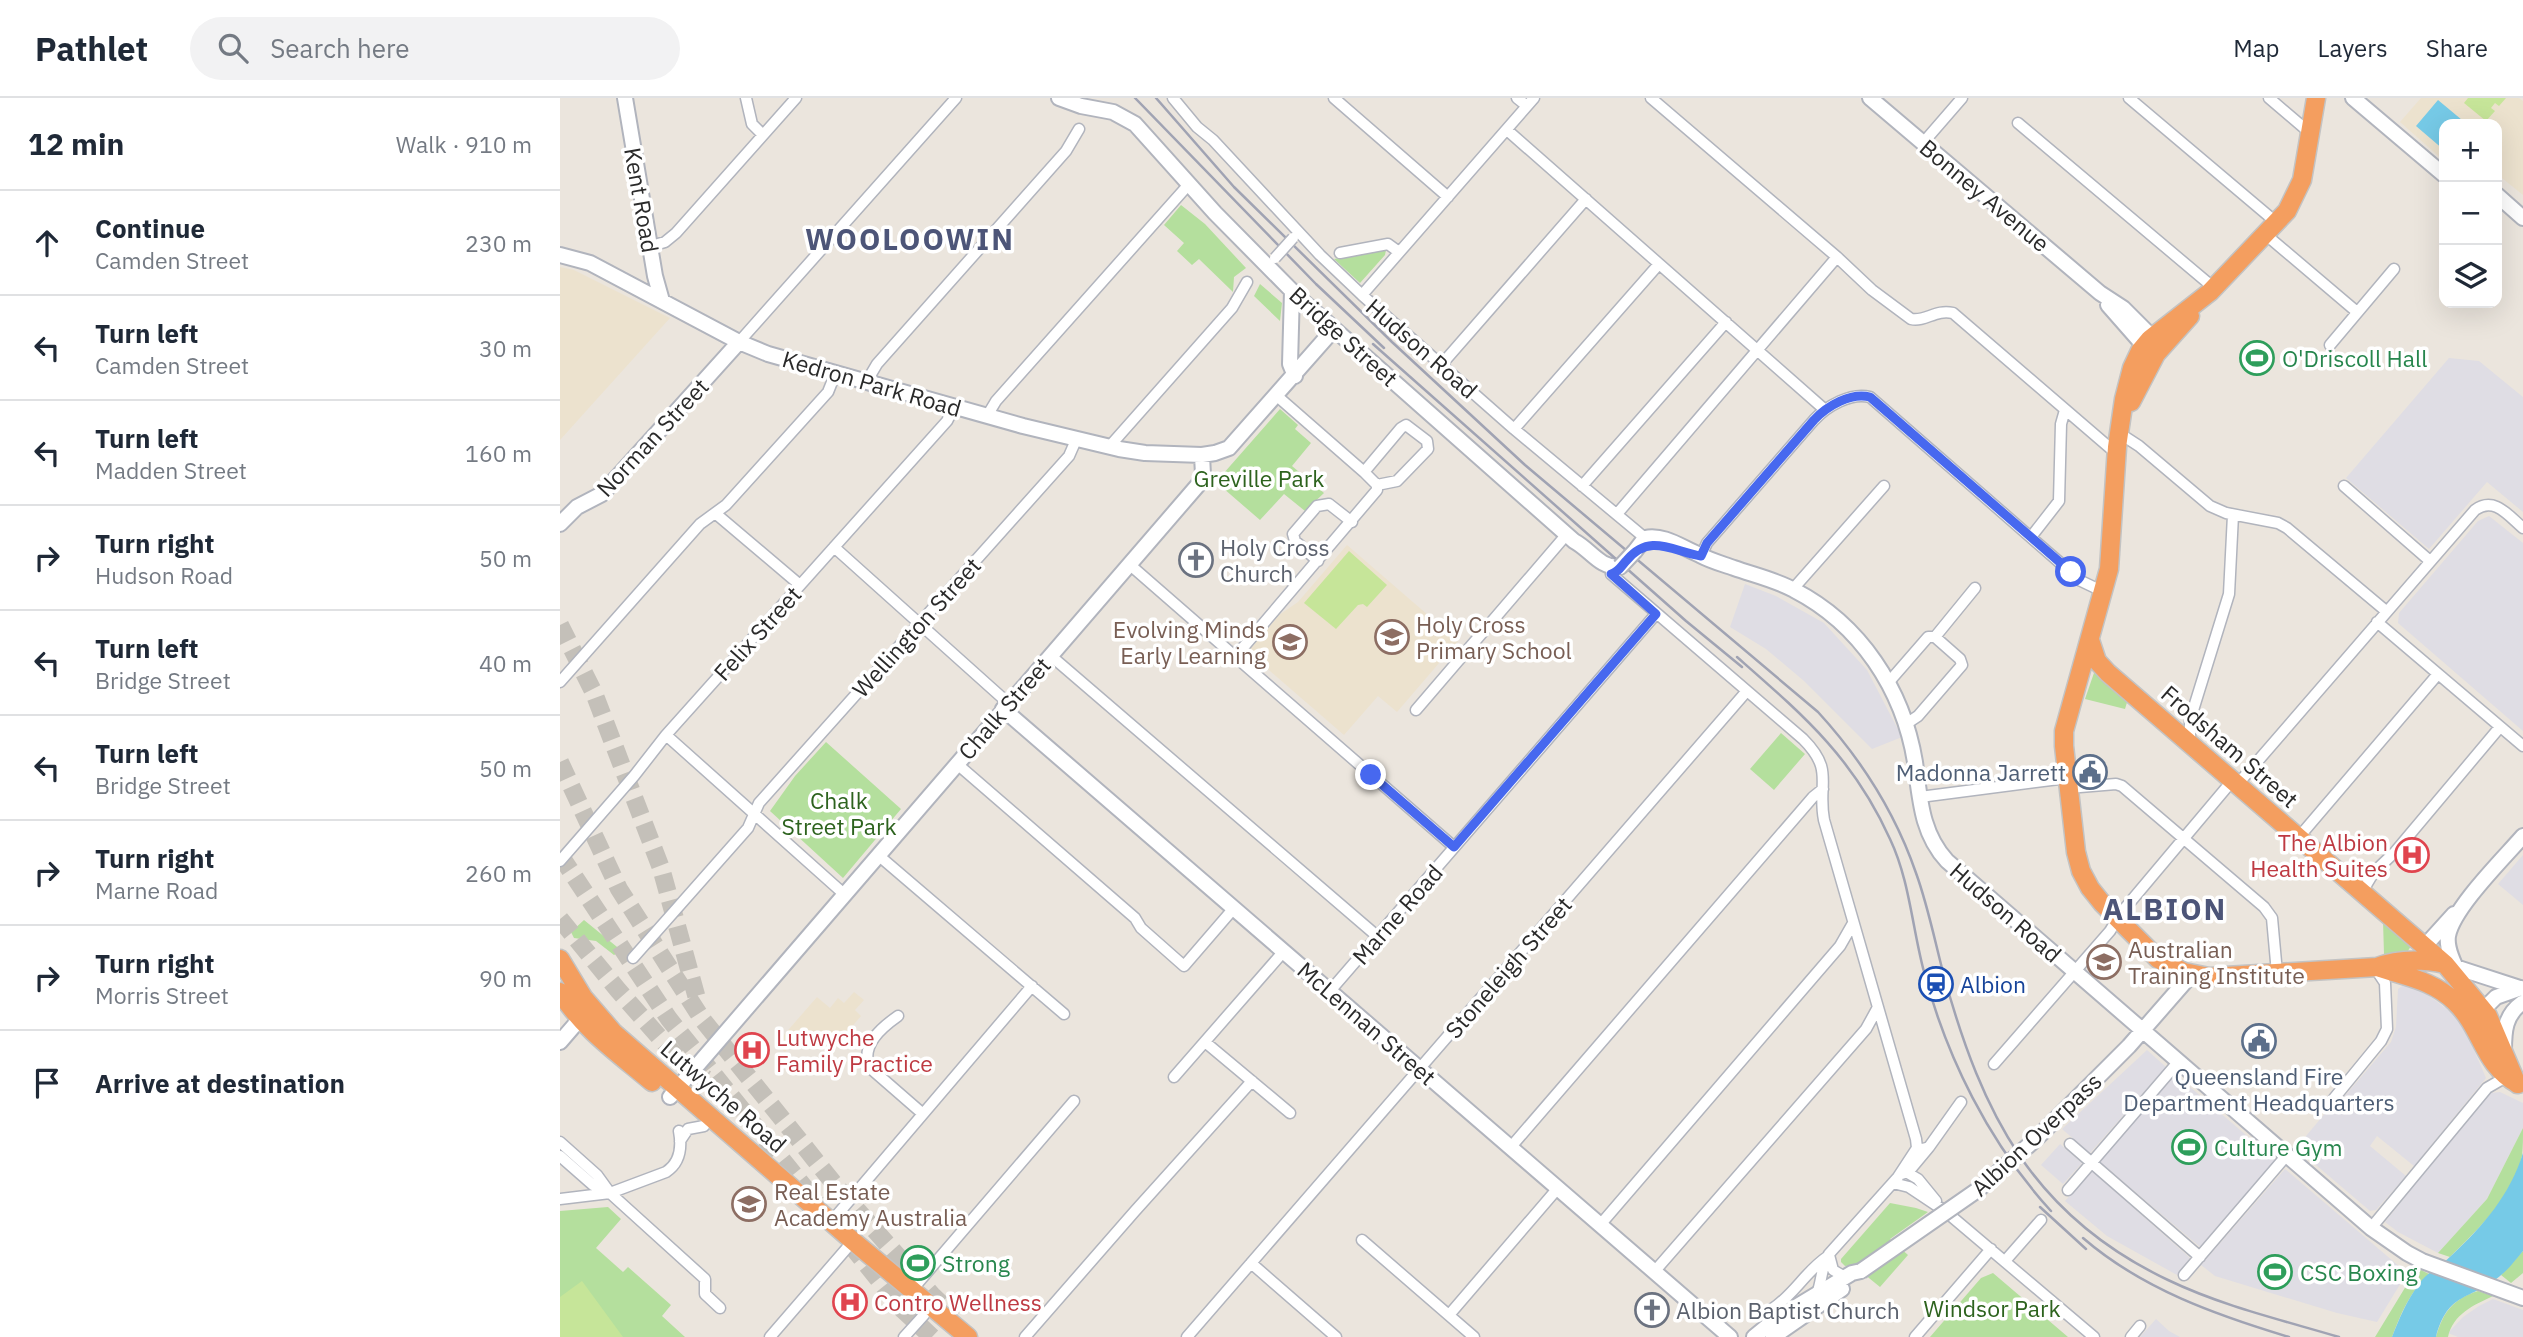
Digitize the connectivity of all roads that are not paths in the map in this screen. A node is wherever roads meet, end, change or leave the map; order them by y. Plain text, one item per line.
1 (625, 98) edge
2 (747, 98) edge
3 (796, 98) edge
4 (956, 98) edge
5 (1059, 98) edge
6 (1173, 98) edge
7 (1334, 98) edge
8 (1517, 98) edge
9 (1651, 98) edge
10 (1870, 98) edge
11 (1962, 98) edge
12 (2129, 98) edge
13 (2269, 98) edge
14 (2316, 98) edge
15 (2353, 98) edge
16 (1530, 102) edge
17 (2018, 123) dead end
18 (1079, 129) dead end
19 (1507, 130) junction
20 (2310, 133) junction
21 (763, 135) junction
22 (1923, 143) junction
23 (2439, 171) edge
24 (1190, 183) junction
25 (1448, 197) junction
26 (1586, 199) junction
27 (2502, 199) edge
28 (2523, 218) edge
29 (2271, 229) junction
30 (1296, 235) junction
31 (651, 246) junction
32 (1399, 252) junction
33 (1340, 253) dead end
34 (560, 256) edge
35 (1837, 257) junction
36 (1271, 261) junction
37 (1659, 264) junction
38 (2394, 268) dead end
39 (1247, 282) dead end
40 (2212, 290) junction
41 (1292, 291) junction
42 (1362, 295) junction
43 (662, 301) junction
44 (2357, 312) junction
45 (1726, 322) junction
46 (1334, 330) junction
47 (739, 342) junction
48 (2330, 345) dead end
49 (2154, 346) junction
50 (1758, 350) junction
51 (1442, 364) junction
52 (836, 372) junction
53 (1295, 376) junction
54 (867, 381) junction
55 (1277, 396) junction
56 (954, 407) junction
57 (1825, 409) junction
58 (2065, 410) junction
59 (987, 416) junction
60 (1514, 429) junction
61 (2119, 430) junction
62 (1076, 440) junction
63 (1109, 447) junction
64 (2117, 454) junction
65 (1202, 455) junction
66 (1364, 472) junction
67 (1377, 485) junction
68 (1582, 486) junction
69 (1884, 486) dead end
70 (2344, 486) dead end
71 (715, 513) junction
72 (1617, 514) junction
73 (2233, 515) junction
74 (1352, 522) junction
75 (560, 524) edge
76 (2523, 528) edge
77 (1571, 537) junction
78 (2031, 537) junction
79 (1643, 544) junction
80 (834, 547) junction
81 (1701, 556) junction
82 (1318, 561) junction
83 (2430, 561) junction
84 (1129, 564) junction
85 (1615, 570) junction
86 (800, 585) junction
87 (1793, 589) junction
88 (1975, 589) dead end
89 (2104, 592) junction
90 (2386, 611) junction
91 (1656, 614) junction
92 (2377, 622) junction
93 (920, 623) junction
94 (1934, 637) junction
95 (2090, 640) junction
96 (1050, 654) junction
97 (1235, 656) junction
98 (2438, 674) junction
99 (560, 682) edge
100 (1888, 684) junction
101 (1746, 692) junction
102 (1006, 706) junction
103 (1416, 709) dead end
104 (2190, 720) junction
105 (1906, 724) junction
106 (2500, 727) junction
107 (2171, 728) junction
108 (666, 735) junction
109 (2190, 745) junction
110 (2523, 746) edge
111 (956, 763) junction
112 (2068, 783) junction
113 (2235, 783) junction
114 (1823, 789) junction
115 (1920, 797) junction
116 (1804, 808) junction
117 (1822, 812) junction
118 (754, 814) junction
119 (2523, 836) edge
120 (2299, 837) junction
121 (2185, 839) junction
122 (1454, 847) junction
123 (877, 855) junction
124 (560, 861) edge
125 (2374, 872) junction
126 (2344, 876) junction
127 (2362, 892) junction
128 (844, 894) junction
129 (2465, 904) junction
130 (1234, 908) junction
131 (2118, 920) junction
132 (1852, 925) junction
133 (1377, 936) junction
134 (1840, 946) junction
135 (1860, 949) junction
136 (1284, 951) junction
137 (633, 958) dead end
138 (560, 959) edge
139 (2416, 960) junction
140 (2450, 965) junction
141 (2376, 967) junction
142 (2074, 972) junction
143 (2277, 973) junction
144 (2192, 975) junction
145 (1032, 986) junction
146 (1330, 991) junction
147 (2387, 996) junction
148 (2522, 996) edge
149 (2451, 998) junction
150 (576, 1003) edge
151 (1877, 1009) junction
152 (1064, 1014) dead end
153 (898, 1016) dead end
154 (2478, 1017) junction
155 (1882, 1026) junction
156 (1866, 1029) junction
157 (2142, 1030) junction
158 (560, 1042) edge
159 (1205, 1042) junction
160 (2504, 1051) junction
161 (2179, 1061) junction
162 (1994, 1064) dead end
163 (1420, 1069) junction
164 (1174, 1077) dead end
165 (1252, 1081) junction
166 (2515, 1083) edge
167 (673, 1093) junction
168 (1074, 1101) dead end
169 (1961, 1102) dead end
170 (2331, 1102) dead end
171 (1290, 1113) dead end
172 (923, 1114) junction
173 (704, 1126) junction
174 (560, 1142) edge
175 (2070, 1144) dead end
176 (1510, 1147) junction
177 (1929, 1147) junction
178 (1917, 1148) junction
179 (2287, 1155) junction
180 (560, 1156) edge
181 (2091, 1162) junction
182 (1899, 1177) junction
183 (1558, 1188) junction
184 (2068, 1190) dead end
185 (610, 1194) junction
186 (560, 1199) edge
187 (1945, 1210) junction
188 (2041, 1220) dead end
189 (831, 1222) junction
190 (1600, 1225) junction
191 (2371, 1227) junction
192 (1362, 1240) dead end
193 (850, 1245) junction
194 (1991, 1248) junction
195 (1829, 1254) junction
196 (2200, 1256) junction
197 (2005, 1261) junction
198 (1251, 1263) junction
199 (1861, 1271) junction
200 (1654, 1272) junction
201 (2184, 1275) dead end
202 (1845, 1277) junction
203 (911, 1291) junction
204 (1817, 1294) junction
205 (2523, 1298) edge
206 (720, 1308) dead end
207 (1772, 1309) dead end
208 (924, 1315) junction
209 (1449, 1315) junction
210 (2140, 1326) dead end
211 (1719, 1331) edge
212 (1780, 1335) edge
213 (770, 1337) edge
214 (904, 1337) edge
215 (954, 1337) edge
216 (968, 1337) edge
217 (1026, 1337) edge
218 (1187, 1337) edge
219 (1335, 1337) edge
220 (1474, 1337) edge
221 (1730, 1337) edge
222 (1754, 1337) edge
223 (1914, 1337) edge
224 (2094, 1337) edge
225 (2131, 1337) edge

1 - 31 main road, Kent Road
2 - 21 street
3 - 21 street
4 - 47 street
5 - 24 main road, Bridge Street
6 - 30 street, Hudson Road
7 - 25 street
8 - 16 street
9 - 35 street
10 - 22 main road, Bonney Avenue
11 - 22 street
12 - 29 street
13 - 20 street
14 - 20 highway
15 - 23 main road
16 - 19 street
17 - 40 street
18 - 54 street
19 - 25 street
19 - 26 street
20 - 29 highway
21 - 31 street
22 - 49 main road, Bonney Avenue
24 - 36 main road, Bridge Street
24 - 59 street
25 - 32 street
26 - 37 street
26 - 51 street
27 - 28 main road
29 - 40 highway
29 - 44 street
30 - 36 street, bridge
30 - 42 street, Hudson Road
31 - 43 main road, Kent Road
32 - 33 street
32 - 42 street
34 - 43 main road, Kedron Park Road
35 - 50 street
35 - 58 street
36 - 41 main road, Bridge Street
37 - 45 street
37 - 60 street
38 - 44 street
39 - 63 street
40 - 49 highway
41 - 46 main road, Bridge Street
41 - 53 main road
42 - 51 street, Hudson Road
43 - 47 main road, Kedron Park Road
44 - 48 street
45 - 50 street
45 - 68 street
46 - 53 main road
46 - 77 main road, Bridge Street
47 - 52 main road, Kedron Park Road
47 - 75 main road, Norman Street
49 - 61 highway
50 - 57 street
50 - 72 street
51 - 60 street, Hudson Road
52 - 54 main road, Kedron Park Road
52 - 71 street
53 - 55 main road
54 - 56 main road, Kedron Park Road
55 - 65 main road
55 - 66 street
56 - 59 main road, Kedron Park Road
56 - 80 street, Felix Street
57 - 78 street
57 - 81 street
58 - 64 street
58 - 78 street
59 - 62 main road, Kedron Park Road
60 - 68 street, Hudson Road
61 - 64 highway
61 - 73 street
62 - 63 main road, Kedron Park Road
62 - 93 street, Wellington Street
63 - 65 main road, Kedron Park Road
64 - 89 highway
65 - 84 main road, Chalk Street
66 - 67 street
66 - 67 street
67 - 74 street
68 - 72 street, Hudson Road
69 - 87 street
70 - 83 street
71 - 86 street
71 - 99 street
72 - 79 street, Hudson Road
73 - 90 street
73 - 104 street
74 - 82 street
74 - 82 street
76 - 83 street
77 - 85 main road, Bridge Street
77 - 103 street
78 - 89 street
79 - 81 main road, Hudson Road
79 - 85 main road, bridge
80 - 86 street, Felix Street
80 - 93 street
81 - 87 main road, Hudson Road
82 - 97 street
83 - 90 street
84 - 96 main road, Chalk Street
84 - 97 street
85 - 91 street, Bridge Street
86 - 108 street, Felix Street
87 - 100 main road, Hudson Road
88 - 94 street
89 - 95 highway
90 - 92 street
91 - 101 street, Bridge Street
91 - 122 street, Marne Road
92 - 98 street
92 - 113 street
93 - 102 street
93 - 118 street, Wellington Street
94 - 100 street
94 - 105 street
95 - 107 highway, Frodsham Street
95 - 112 highway
96 - 102 main road, Chalk Street
96 - 133 street
97 - 122 street
98 - 106 street
98 - 120 street
100 - 105 main road, Hudson Road
101 - 114 street, Bridge Street
101 - 163 street, Stoneleigh Street
102 - 111 main road, Chalk Street
102 - 130 main road, McLennan Street
104 - 107 street
104 - 109 street
105 - 115 main road, Hudson Road
106 - 110 street
106 - 125 street
107 - 109 highway, Frodsham Street
108 - 118 street
108 - 124 street, Felix Street
109 - 113 highway, Frodsham Street
111 - 123 main road, Chalk Street
111 - 130 street
112 - 115 street
112 - 121 street
112 - 131 highway
113 - 120 highway, Frodsham Street
113 - 121 street
114 - 116 street
114 - 117 street, Bridge Street
115 - 142 main road, Hudson Road
116 - 117 street
116 - 176 street
117 - 132 street, Bridge Street
118 - 128 street
118 - 137 street, Wellington Street
119 - 129 main road
120 - 126 highway, Frodsham Street
121 - 131 street
121 - 143 street
122 - 133 street, Marne Road
123 - 128 main road, Chalk Street
123 - 145 street
125 - 126 street
125 - 127 street
126 - 127 highway, Frodsham Street
127 - 139 highway, Frodsham Street
128 - 167 main road, Chalk Street
129 - 139 main road
129 - 140 main road
130 - 136 main road, McLennan Street
131 - 142 street
131 - 144 highway
132 - 134 street
132 - 135 street, Bridge Street
133 - 146 street, Marne Road
134 - 135 street
134 - 190 street
135 - 151 street, Bridge Street
136 - 146 main road, McLennan Street
136 - 159 street
138 - 150 highway, Lutwyche Road
139 - 140 highway
139 - 141 highway
139 - 147 street
139 - 149 highway
139 - 149 highway
140 - 148 main road
140 - 154 highway
141 - 143 highway
141 - 147 street
142 - 157 main road, Hudson Road
142 - 162 street
143 - 144 highway
144 - 157 main road, Albion Overpass
145 - 152 street
145 - 172 street
146 - 163 main road, McLennan Street
147 - 170 street
148 - 154 main road
148 - 160 main road
149 - 154 highway
150 - 158 main road
150 - 167 highway, Lutwyche Road
151 - 155 street, Bridge Street
151 - 156 street
153 - 172 street
154 - 160 highway
154 - 166 highway
155 - 156 street
155 - 178 street, Bridge Street
156 - 200 street
157 - 161 main road, Hudson Road
157 - 199 main road, Albion Overpass, bridge
159 - 164 street
159 - 165 street
160 - 166 highway
161 - 179 main road, Hudson Road
161 - 181 street
163 - 176 main road, McLennan Street
163 - 198 street, Stoneleigh Street
165 - 171 street
165 - 217 street
166 - 191 street
167 - 173 highway, Lutwyche Road
167 - 189 highway, Lutwyche Road
168 - 203 street
169 - 177 street
172 - 189 street
173 - 185 street
173 - 193 highway, Lutwyche Road
174 - 185 street
175 - 181 street
176 - 183 main road, McLennan Street
177 - 178 street
177 - 182 street
178 - 182 street
179 - 191 main road, Hudson Road
179 - 196 street
180 - 185 street
181 - 184 street
181 - 196 street
182 - 187 street
182 - 187 street
182 - 195 street
183 - 190 main road, McLennan Street
183 - 209 street
185 - 186 street
185 - 206 street
187 - 194 street
188 - 197 street
189 - 193 highway, Lutwyche Road
190 - 200 main road, McLennan Street
191 - 205 main road, Hudson Road
192 - 209 street
193 - 203 highway, Lutwyche Road
193 - 208 highway, Lutwyche Road
193 - 213 street
194 - 197 street
194 - 223 street
195 - 202 street
195 - 204 street
195 - 207 street
196 - 201 street
197 - 224 street
198 - 218 street, Stoneleigh Street
198 - 219 street
199 - 202 main road, Albion Overpass
199 - 212 main road, Albion Overpass
200 - 211 main road, McLennan Street
202 - 204 main road, Albion Overpass
203 - 216 highway, Lutwyche Road
204 - 222 main road, Albion Overpass
208 - 214 street
208 - 215 highway, Lutwyche Road
209 - 220 street
210 - 225 street
211 - 221 main road, McLennan Street

